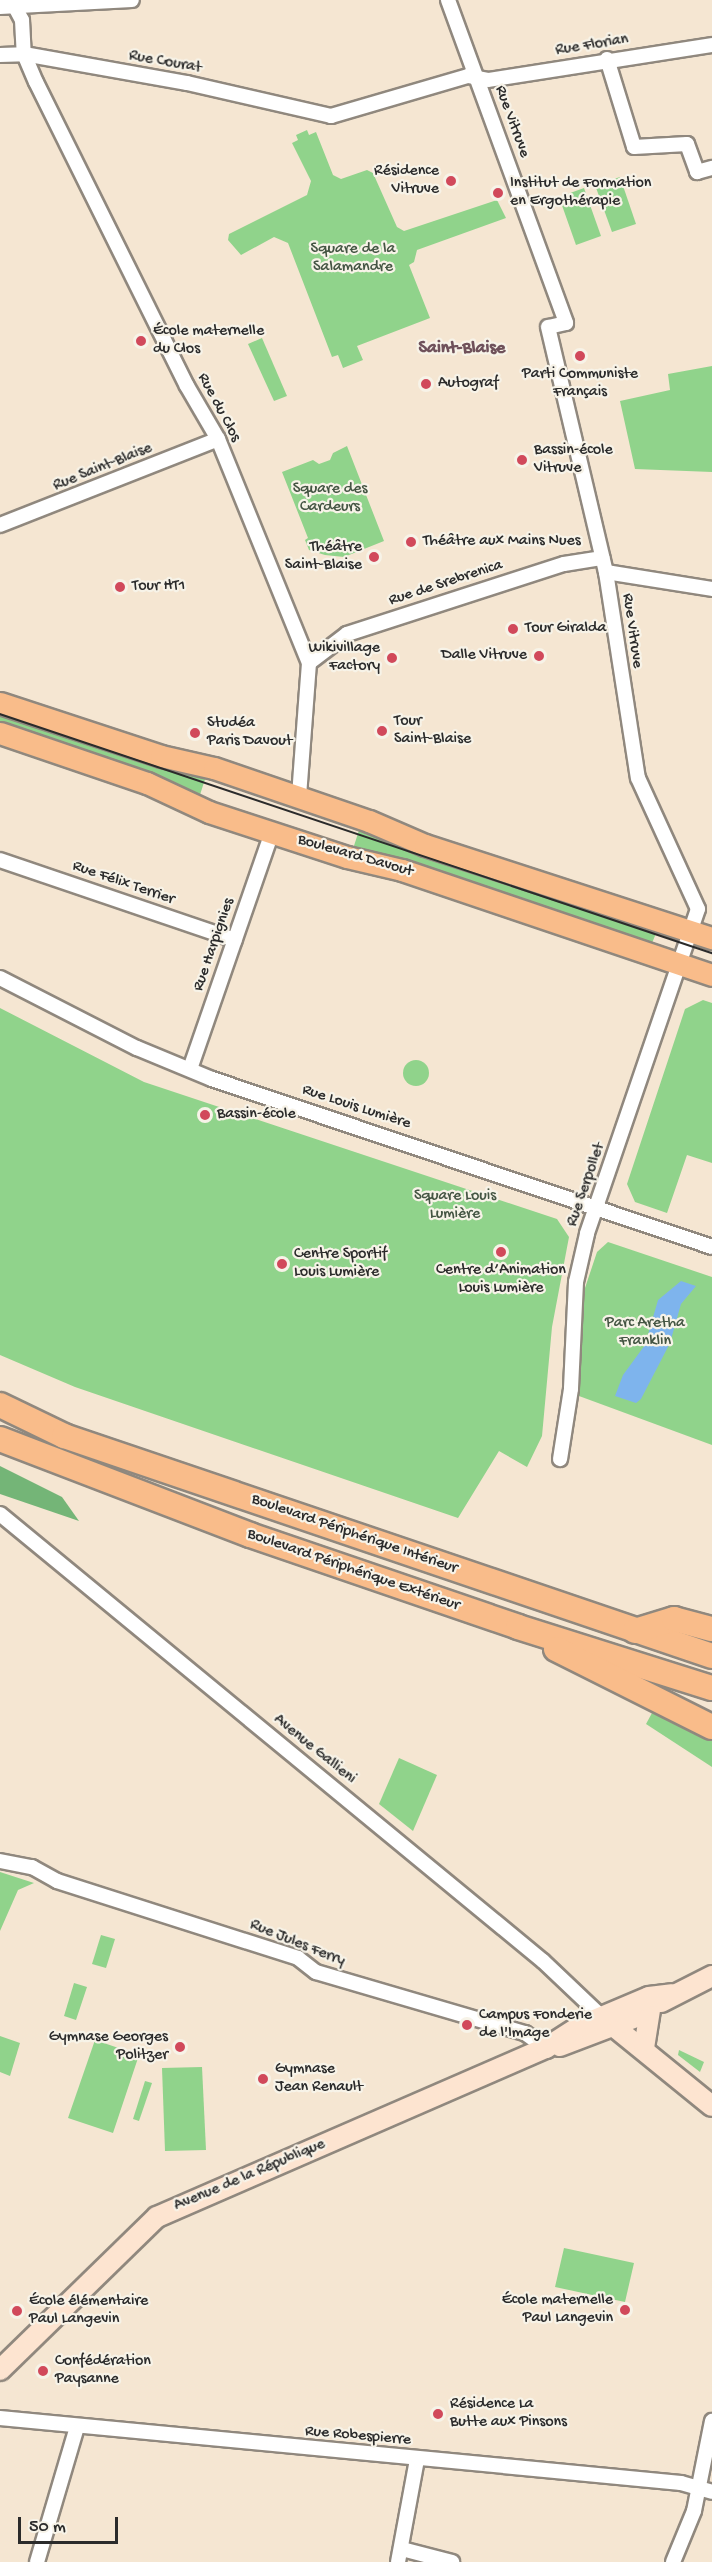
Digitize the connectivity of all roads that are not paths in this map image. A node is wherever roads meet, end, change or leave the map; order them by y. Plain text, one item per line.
1 (132, 0) edge
2 (448, 0) edge
3 (110, 2) edge
4 (18, 3) edge
5 (0, 7) edge
6 (0, 18) edge
7 (712, 45) edge
8 (24, 54) junction
9 (0, 56) edge
10 (608, 59) junction
11 (478, 79) junction
12 (712, 168) edge
13 (218, 439) junction
14 (0, 525) edge
15 (605, 565) junction
16 (712, 589) edge
17 (309, 663) junction
18 (0, 703) edge
19 (0, 733) edge
20 (299, 797) junction
21 (272, 832) junction
22 (0, 860) edge
23 (703, 935) edge
24 (234, 940) junction
25 (681, 965) junction
26 (712, 975) edge
27 (0, 978) edge
28 (190, 1069) junction
29 (598, 1208) junction
30 (712, 1247) edge
31 (0, 1405) edge
32 (0, 1439) edge
33 (560, 1459) dead end
34 (0, 1514) edge
35 (518, 1627) junction
36 (712, 1629) edge
37 (634, 1631) junction
38 (712, 1656) edge
39 (712, 1688) edge
40 (712, 1727) edge
41 (0, 1861) edge
42 (712, 1976) edge
43 (672, 1994) junction
44 (650, 2010) junction
45 (608, 2021) junction
46 (546, 2048) junction
47 (644, 2049) junction
48 (712, 2106) edge
49 (0, 2370) edge
50 (0, 2418) edge
51 (712, 2421) edge
52 (77, 2427) junction
53 (417, 2459) junction
54 (698, 2487) junction
55 (712, 2492) edge
56 (400, 2555) edge
57 (37, 2562) edge
58 (452, 2562) edge
59 (673, 2562) edge

1 - 3 street
2 - 11 street, Rue Vitruve
3 - 4 street
4 - 5 street
4 - 6 street
4 - 8 street
7 - 10 street, Rue Florian
8 - 9 street, Rue Courat
8 - 11 street, Rue Courat
8 - 13 street, Rue du Clos
10 - 11 street, Rue Florian
10 - 12 street
11 - 15 street, Rue Vitruve
13 - 14 street, Rue Saint-Blaise
13 - 17 street, Rue du Clos
15 - 16 street, Rue de Srebrenica
15 - 17 street, Rue de Srebrenica
15 - 23 street, Rue Vitruve
17 - 20 street, Rue du Clos
18 - 20 main road, Boulevard Davout
19 - 21 main road, Boulevard Davout
20 - 23 main road, Boulevard Davout
21 - 24 street, Rue Harpignies
21 - 25 main road, Boulevard Davout
22 - 24 street, Rue Félix Terrier
23 - 25 street, Rue Serpollet
24 - 28 street, Rue Harpignies
25 - 26 main road, Boulevard Davout
25 - 29 street, Rue Serpollet
27 - 28 street, Rue Louis Lumière
28 - 29 street, Rue Louis Lumière
29 - 30 street, Rue Louis Lumière
29 - 33 street, Rue Serpollet
31 - 37 highway, Boulevard Périphérique Intérieur
32 - 35 highway, Boulevard Périphérique Extérieur
34 - 45 street, Avenue Gallieni
35 - 39 highway, Boulevard Périphérique Extérieur
35 - 40 highway
36 - 37 highway
37 - 38 highway, Boulevard Périphérique Intérieur
41 - 46 street, Rue Jules Ferry
42 - 43 main road, Avenue de la République
43 - 44 main road, Avenue de la République
43 - 45 main road, Avenue de la République
44 - 45 main road, Avenue de la République
44 - 47 main road
45 - 46 main road, Avenue de la République
45 - 47 main road
46 - 49 main road, Avenue de la République
47 - 48 main road
50 - 52 street, Rue Robespierre
51 - 54 street
52 - 53 street, Rue Robespierre
52 - 57 street
53 - 54 street, Rue Robespierre
53 - 56 street
54 - 55 street, Rue Robespierre
54 - 59 street
56 - 58 street

